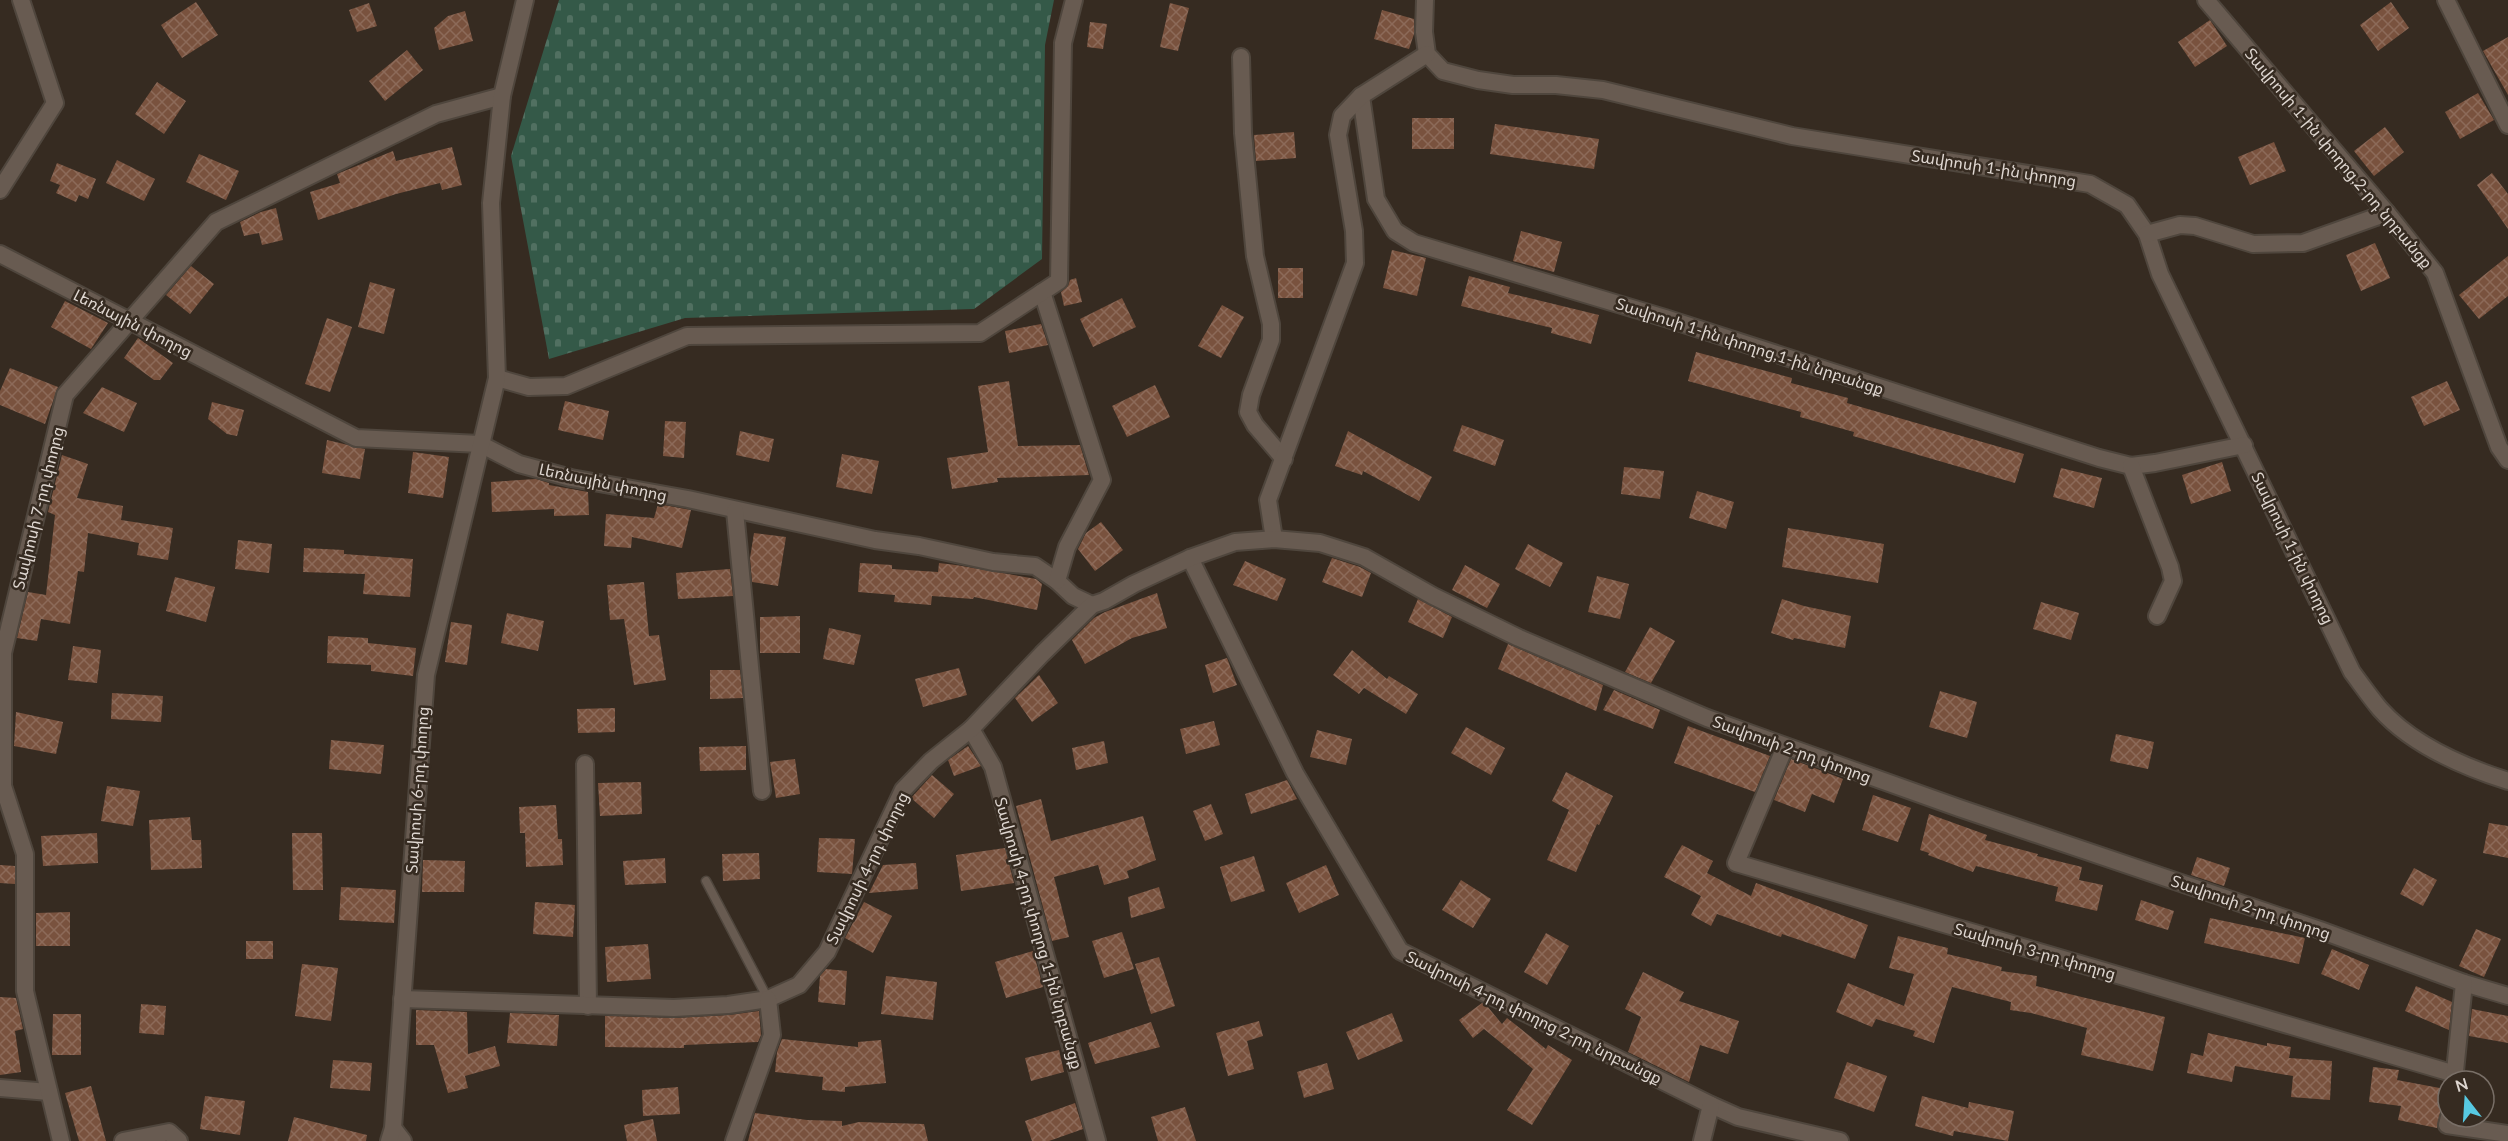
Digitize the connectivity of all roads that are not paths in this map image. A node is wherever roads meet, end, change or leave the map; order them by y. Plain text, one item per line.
1 (21, 0) edge
2 (525, 0) edge
3 (1074, 0) edge
4 (1425, 0) edge
5 (2205, 0) edge
6 (2446, 0) edge
7 (1427, 54) junction
8 (1241, 57) dead end
9 (502, 96) junction
10 (1361, 96) junction
11 (2508, 125) edge
12 (0, 189) edge
13 (2387, 213) junction
14 (2147, 234) junction
15 (0, 254) edge
16 (1042, 292) junction
17 (130, 322) junction
18 (497, 378) junction
19 (480, 444) junction
20 (2244, 445) junction
21 (1284, 459) junction
22 (2508, 460) edge
23 (2131, 466) junction
24 (735, 511) junction
25 (1274, 539) junction
26 (1190, 558) junction
27 (1057, 581) junction
28 (1092, 605) junction
29 (2157, 616) dead end
30 (971, 729) junction
31 (1785, 747) junction
32 (585, 764) dead end
33 (2508, 781) edge
34 (762, 791) dead end
35 (706, 881) dead end
36 (2464, 983) junction
37 (2508, 996) edge
38 (402, 999) junction
39 (768, 999) junction
40 (588, 1006) junction
41 (2455, 1069) edge
42 (2436, 1073) edge
43 (0, 1088) edge
44 (49, 1092) junction
45 (1711, 1105) junction
46 (2474, 1129) edge
47 (2508, 1134) edge
48 (395, 1137) edge
49 (61, 1141) edge
50 (123, 1141) edge
51 (179, 1141) edge
52 (734, 1141) edge
53 (1097, 1141) edge
54 (1702, 1141) edge
55 (1840, 1141) edge

1 - 12 street
2 - 9 street, Տավրոսի 6-րդ փողոց
3 - 16 street
4 - 7 street
5 - 13 street, Տավրոսի 1-ին փողոց,2-րդ նրբանցք
6 - 11 street
7 - 10 street
7 - 14 street, Տավրոսի 1-ին փողոց
8 - 21 street
9 - 17 street, Տավրոսի 7-րդ փողոց
9 - 18 street, Տավրոսի 6-րդ փողոց
10 - 21 street
10 - 23 street, Տավրոսի 1-ին փողոց,1-ին նրբանցք
13 - 14 street
13 - 22 street, Տավրոսի 1-ին փողոց,2-րդ նրբանցք
14 - 20 street, Տավրոսի 1-ին փողոց
15 - 17 street, Լեռնային փողոց
16 - 18 street
16 - 27 street
17 - 19 street, Լեռնային փողոց
17 - 44 street, Տավրոսի 7-րդ փողոց
18 - 19 street, Տավրոսի 6-րդ փողոց
19 - 24 street, Լեռնային փողոց
19 - 38 street, Տավրոսի 6-րդ փողոց
20 - 23 street, Տավրոսի 1-ին փողոց,1-ին նրբանցք
20 - 33 street, Տավրոսի 1-ին փողոց
21 - 25 street
23 - 29 street
24 - 27 street, Լեռնային փողոց
24 - 34 street
25 - 26 street, Տավրոսի 2-րդ փողոց
25 - 31 street, Տավրոսի 2-րդ փողոց
26 - 28 street, Տավրոսի 2-րդ փողոց
26 - 45 street, Տավրոսի 4-րդ փողոց 2-րդ նրբանցք
27 - 28 street, Լեռնային փողոց
28 - 30 street, Տավրոսի 4-րդ փողոց
30 - 39 street, Տավրոսի 4-րդ փողոց
30 - 53 street, Տավրոսի 4-րդ փողոց 1-ին նրբանցք
31 - 36 street, Տավրոսի 2-րդ փողոց
31 - 42 street, Տավրոսի 3-րդ փողոց
32 - 40 street
35 - 39 lane
36 - 37 street, Տավրոսի 2-րդ փողոց
36 - 41 street, Տավրոսի 3-րդ փողոց
38 - 40 street, Տավրոսի 4-րդ փողոց
38 - 48 street, Տավրոսի 6-րդ փողոց
39 - 40 street, Տավրոսի 4-րդ փողոց
39 - 52 street
43 - 44 street
44 - 49 street, Տավրոսի 7-րդ փողոց
45 - 54 street
45 - 55 street, Տավրոսի 4-րդ փողոց 2-րդ նրբանցք
46 - 47 street
50 - 51 street

